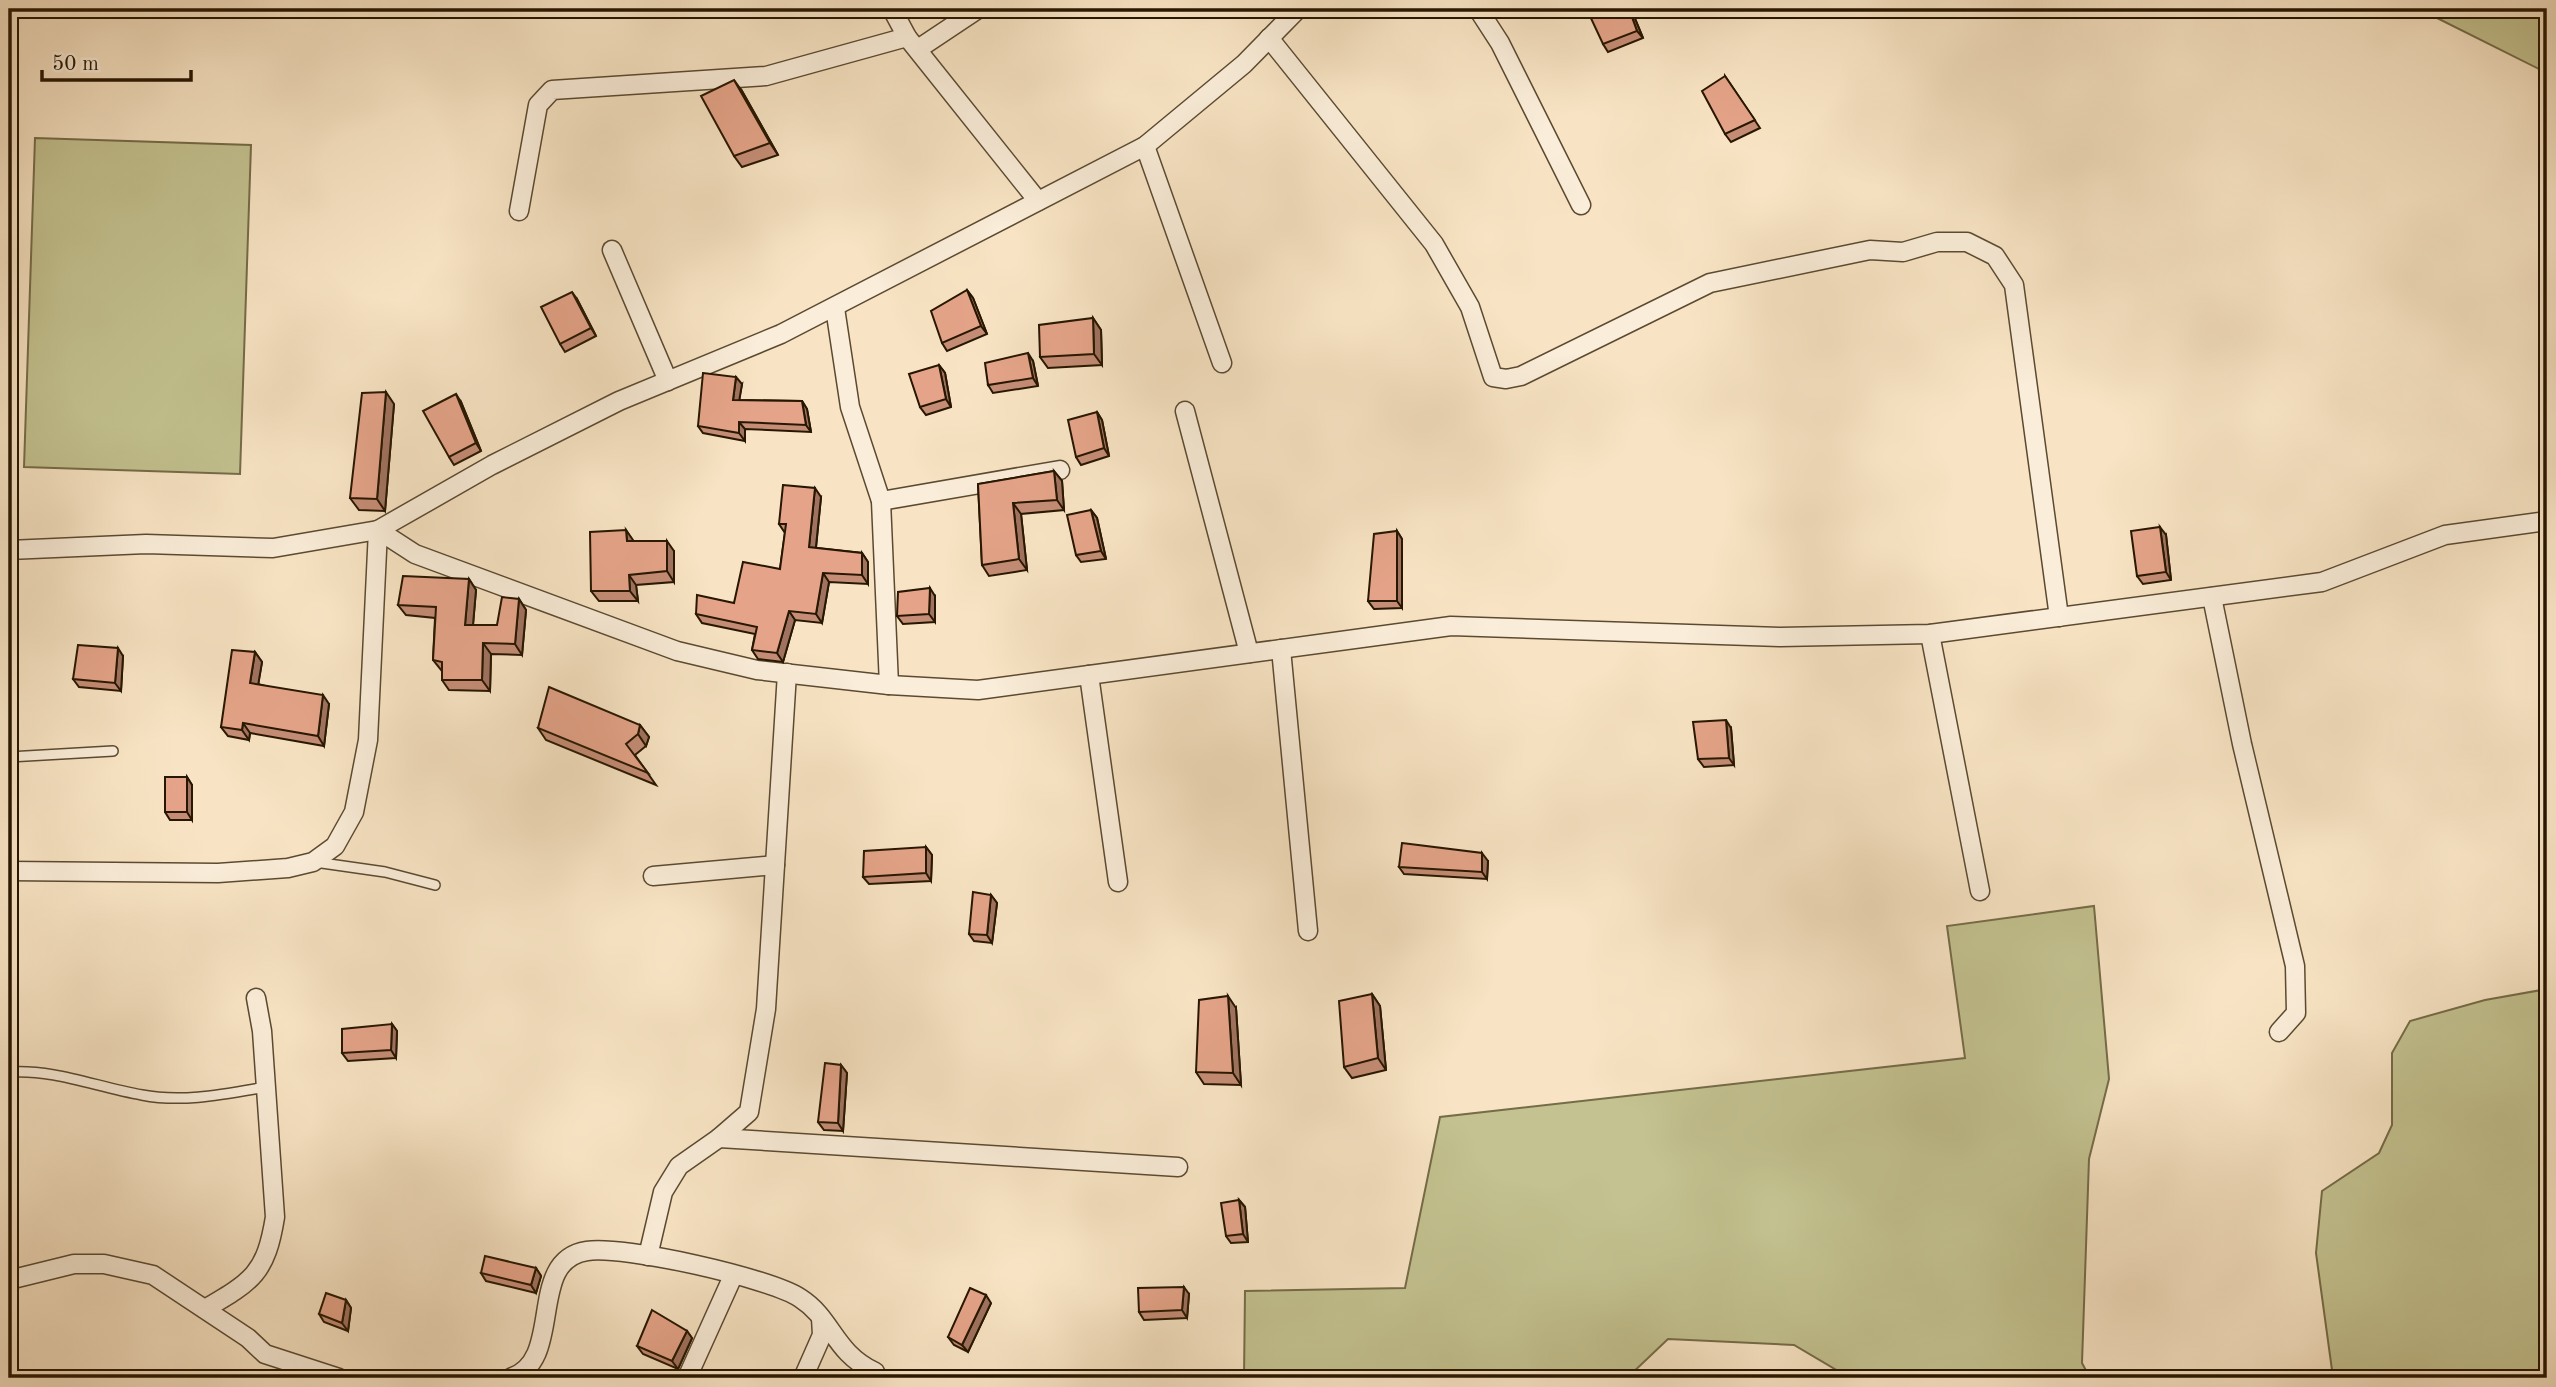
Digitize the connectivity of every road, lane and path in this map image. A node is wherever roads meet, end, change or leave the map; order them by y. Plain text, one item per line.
1 (892, 9) edge
2 (978, 9) edge
3 (1298, 9) edge
4 (1478, 9) edge
5 (1269, 38) junction
6 (912, 43) junction
7 (1145, 146) junction
8 (1038, 201) junction
9 (1581, 205) dead end
10 (519, 211) dead end
11 (612, 250) dead end
12 (835, 308) junction
13 (1222, 363) dead end
14 (668, 381) junction
15 (1185, 411) dead end
16 (1060, 470) dead end
17 (881, 501) junction
18 (2547, 521) edge
19 (378, 530) junction
20 (9, 550) edge
21 (2212, 597) junction
22 (2059, 617) junction
23 (1930, 634) junction
24 (1281, 649) junction
25 (1249, 653) junction
26 (787, 673) junction
27 (1089, 675) junction
28 (889, 685) junction
29 (113, 751) dead end
30 (9, 757) edge
31 (313, 862) junction
32 (775, 865) junction
33 (9, 871) edge
34 (653, 876) dead end
35 (1118, 883) dead end
36 (435, 885) dead end
37 (1980, 891) dead end
38 (1308, 931) dead end
39 (256, 998) dead end
40 (2279, 1032) dead end
41 (9, 1072) edge
42 (266, 1087) junction
43 (719, 1138) junction
44 (1178, 1167) dead end
45 (648, 1256) junction
46 (733, 1276) junction
47 (9, 1280) edge
48 (205, 1309) junction
49 (821, 1318) junction
50 (874, 1372) dead end
51 (339, 1378) edge
52 (510, 1378) edge
53 (687, 1378) edge
54 (803, 1378) edge

1 - 6 street
2 - 6 street
3 - 5 street
4 - 9 street
5 - 7 street
5 - 22 street
6 - 8 street
6 - 10 street
7 - 8 street
7 - 13 street
8 - 12 street
11 - 14 street
12 - 14 street
12 - 17 street
14 - 19 street
15 - 25 street
16 - 17 street
17 - 28 street
18 - 21 street
19 - 20 street
19 - 26 street
19 - 31 street
21 - 22 street
21 - 40 street
22 - 23 street
23 - 24 street
23 - 37 street
24 - 25 street
24 - 38 street
25 - 27 street
26 - 28 street
26 - 32 street
27 - 28 street
27 - 35 street
29 - 30 lane
31 - 33 street
31 - 36 lane
32 - 34 street
32 - 43 street
39 - 42 street
41 - 42 lane
42 - 48 street
43 - 44 street
43 - 45 street
45 - 46 street
45 - 52 street
46 - 49 street
46 - 53 street
47 - 48 street
48 - 51 street
49 - 50 street
49 - 54 street

